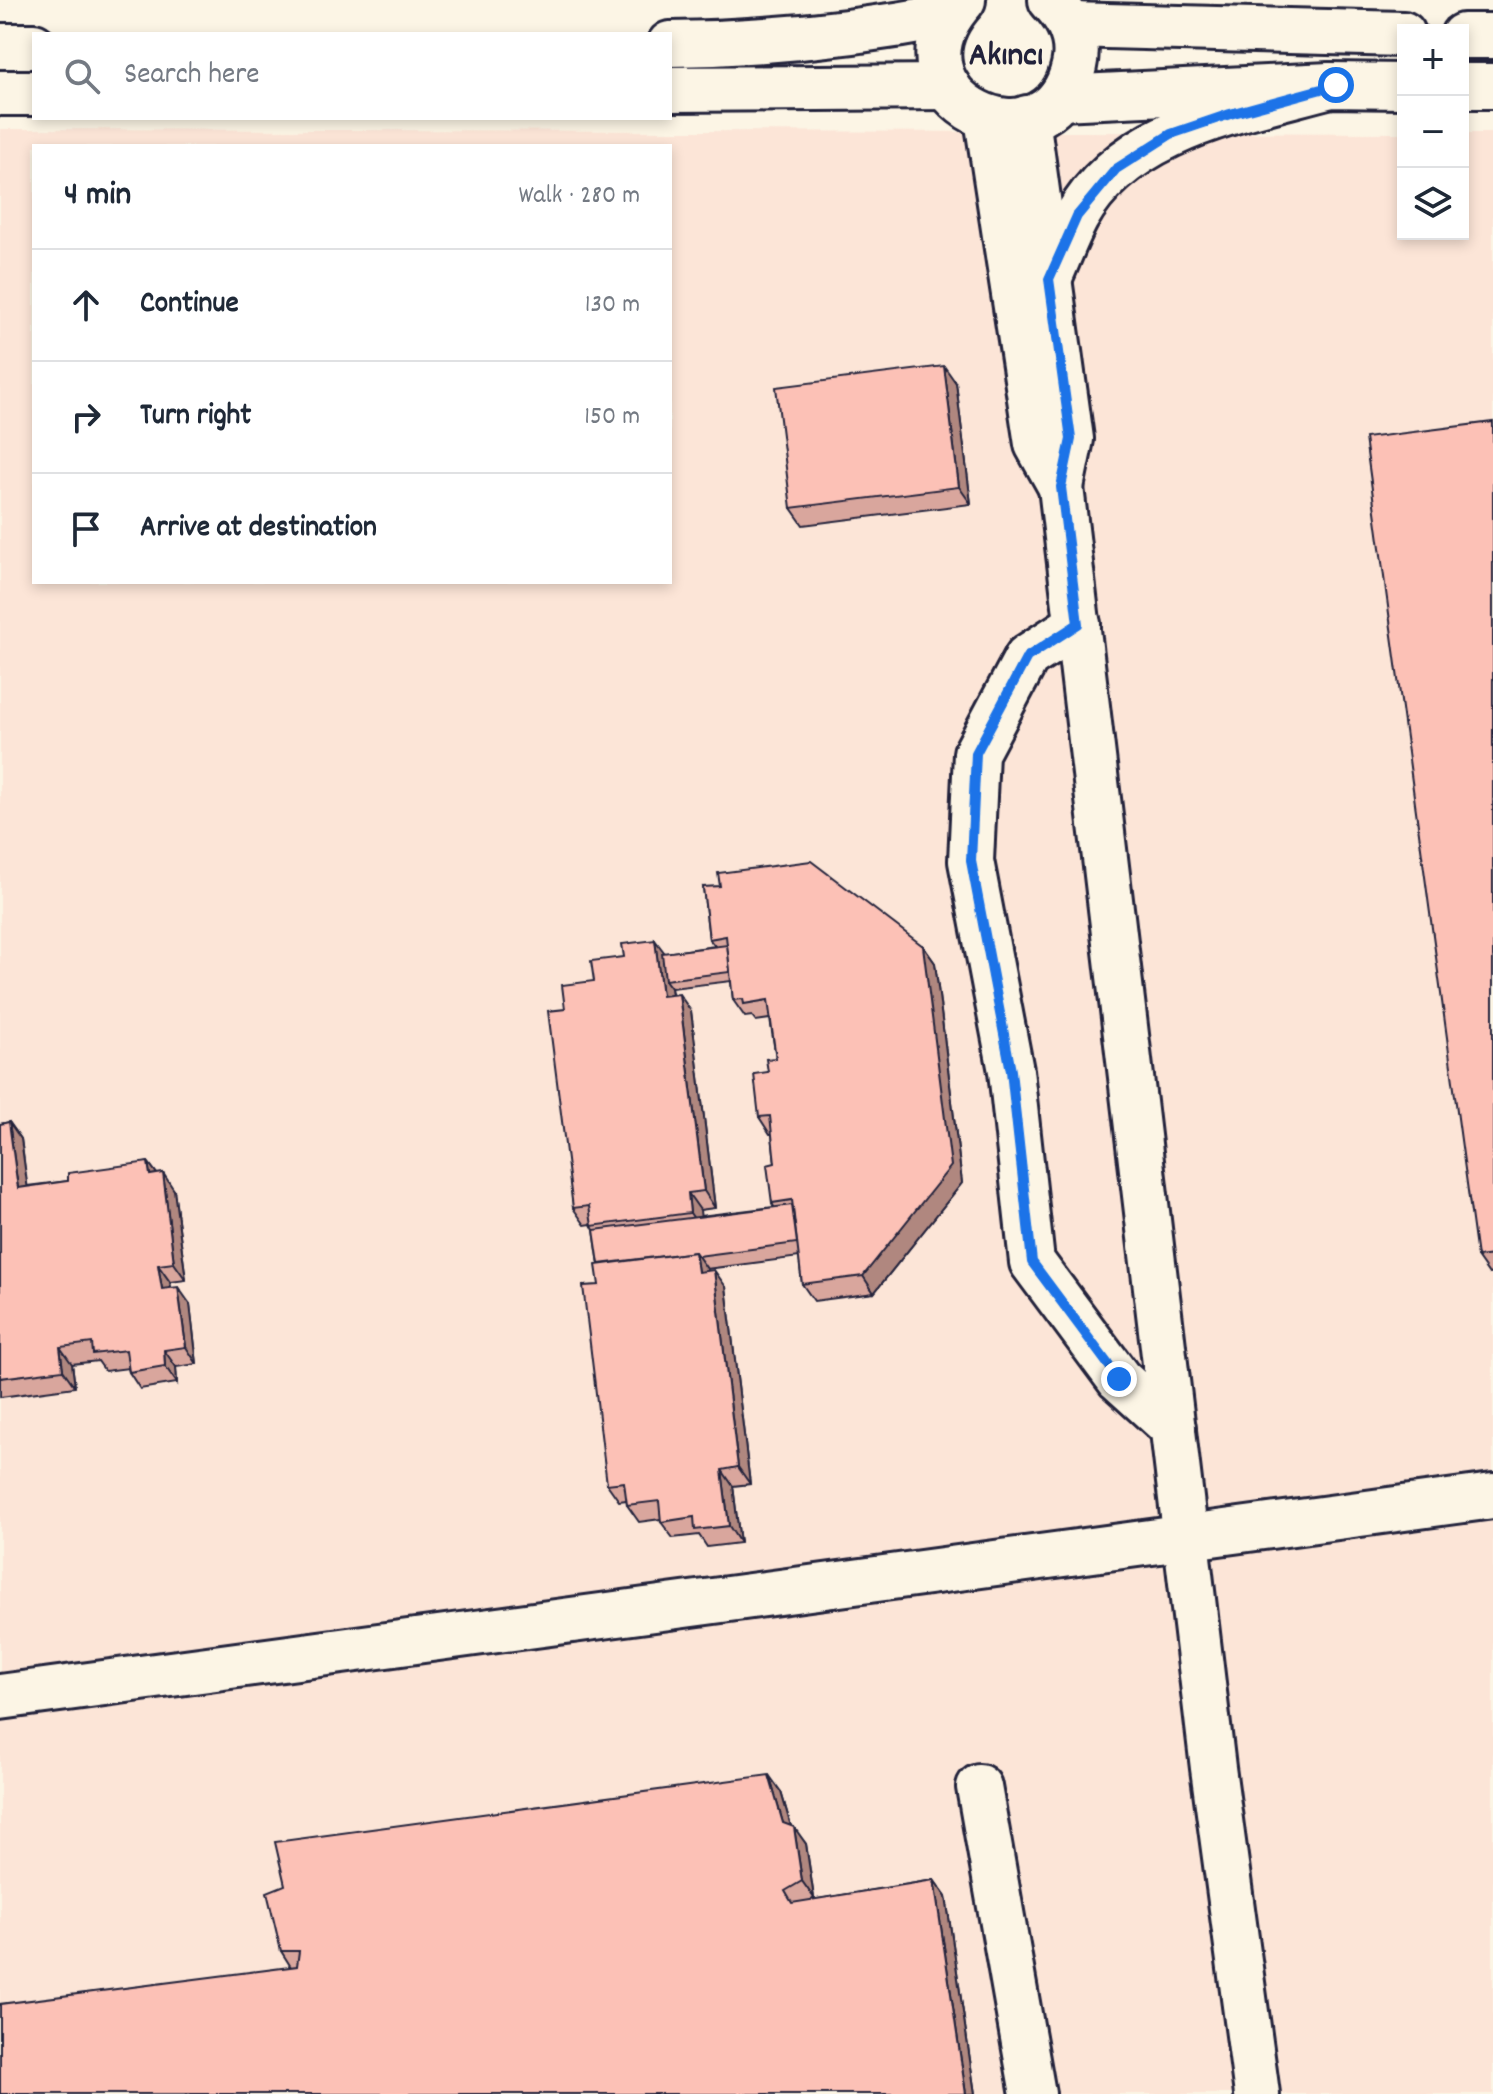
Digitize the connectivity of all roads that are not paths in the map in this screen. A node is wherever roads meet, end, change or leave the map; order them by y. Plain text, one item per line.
1 (955, 8) edge
2 (1061, 13) edge
3 (1397, 34) edge
4 (1469, 36) edge
5 (1493, 36) edge
6 (672, 44) edge
7 (0, 46) edge
8 (32, 46) edge
9 (1330, 85) junction
10 (1397, 86) edge
11 (1469, 86) edge
12 (1493, 86) edge
13 (948, 87) junction
14 (672, 89) edge
15 (0, 93) edge
16 (32, 93) edge
17 (1024, 111) junction
18 (1049, 279) junction
19 (1061, 487) junction
20 (1078, 624) junction
21 (1173, 1428) junction
22 (1493, 1496) edge
23 (1185, 1536) junction
24 (0, 1697) edge
25 (979, 1787) dead end
26 (1033, 2094) edge
27 (1257, 2094) edge

1 - 6 main road
1 - 13 main road
2 - 3 main road
2 - 17 main road
4 - 5 main road
7 - 8 main road
9 - 10 main road
9 - 17 main road
9 - 18 main road
11 - 12 main road
13 - 14 main road
13 - 17 main road
15 - 16 main road
17 - 18 main road
17 - 19 main road
18 - 19 main road
19 - 20 main road
20 - 21 main road
20 - 21 main road
21 - 23 main road
22 - 23 main road
23 - 24 main road
23 - 27 main road
25 - 26 main road

